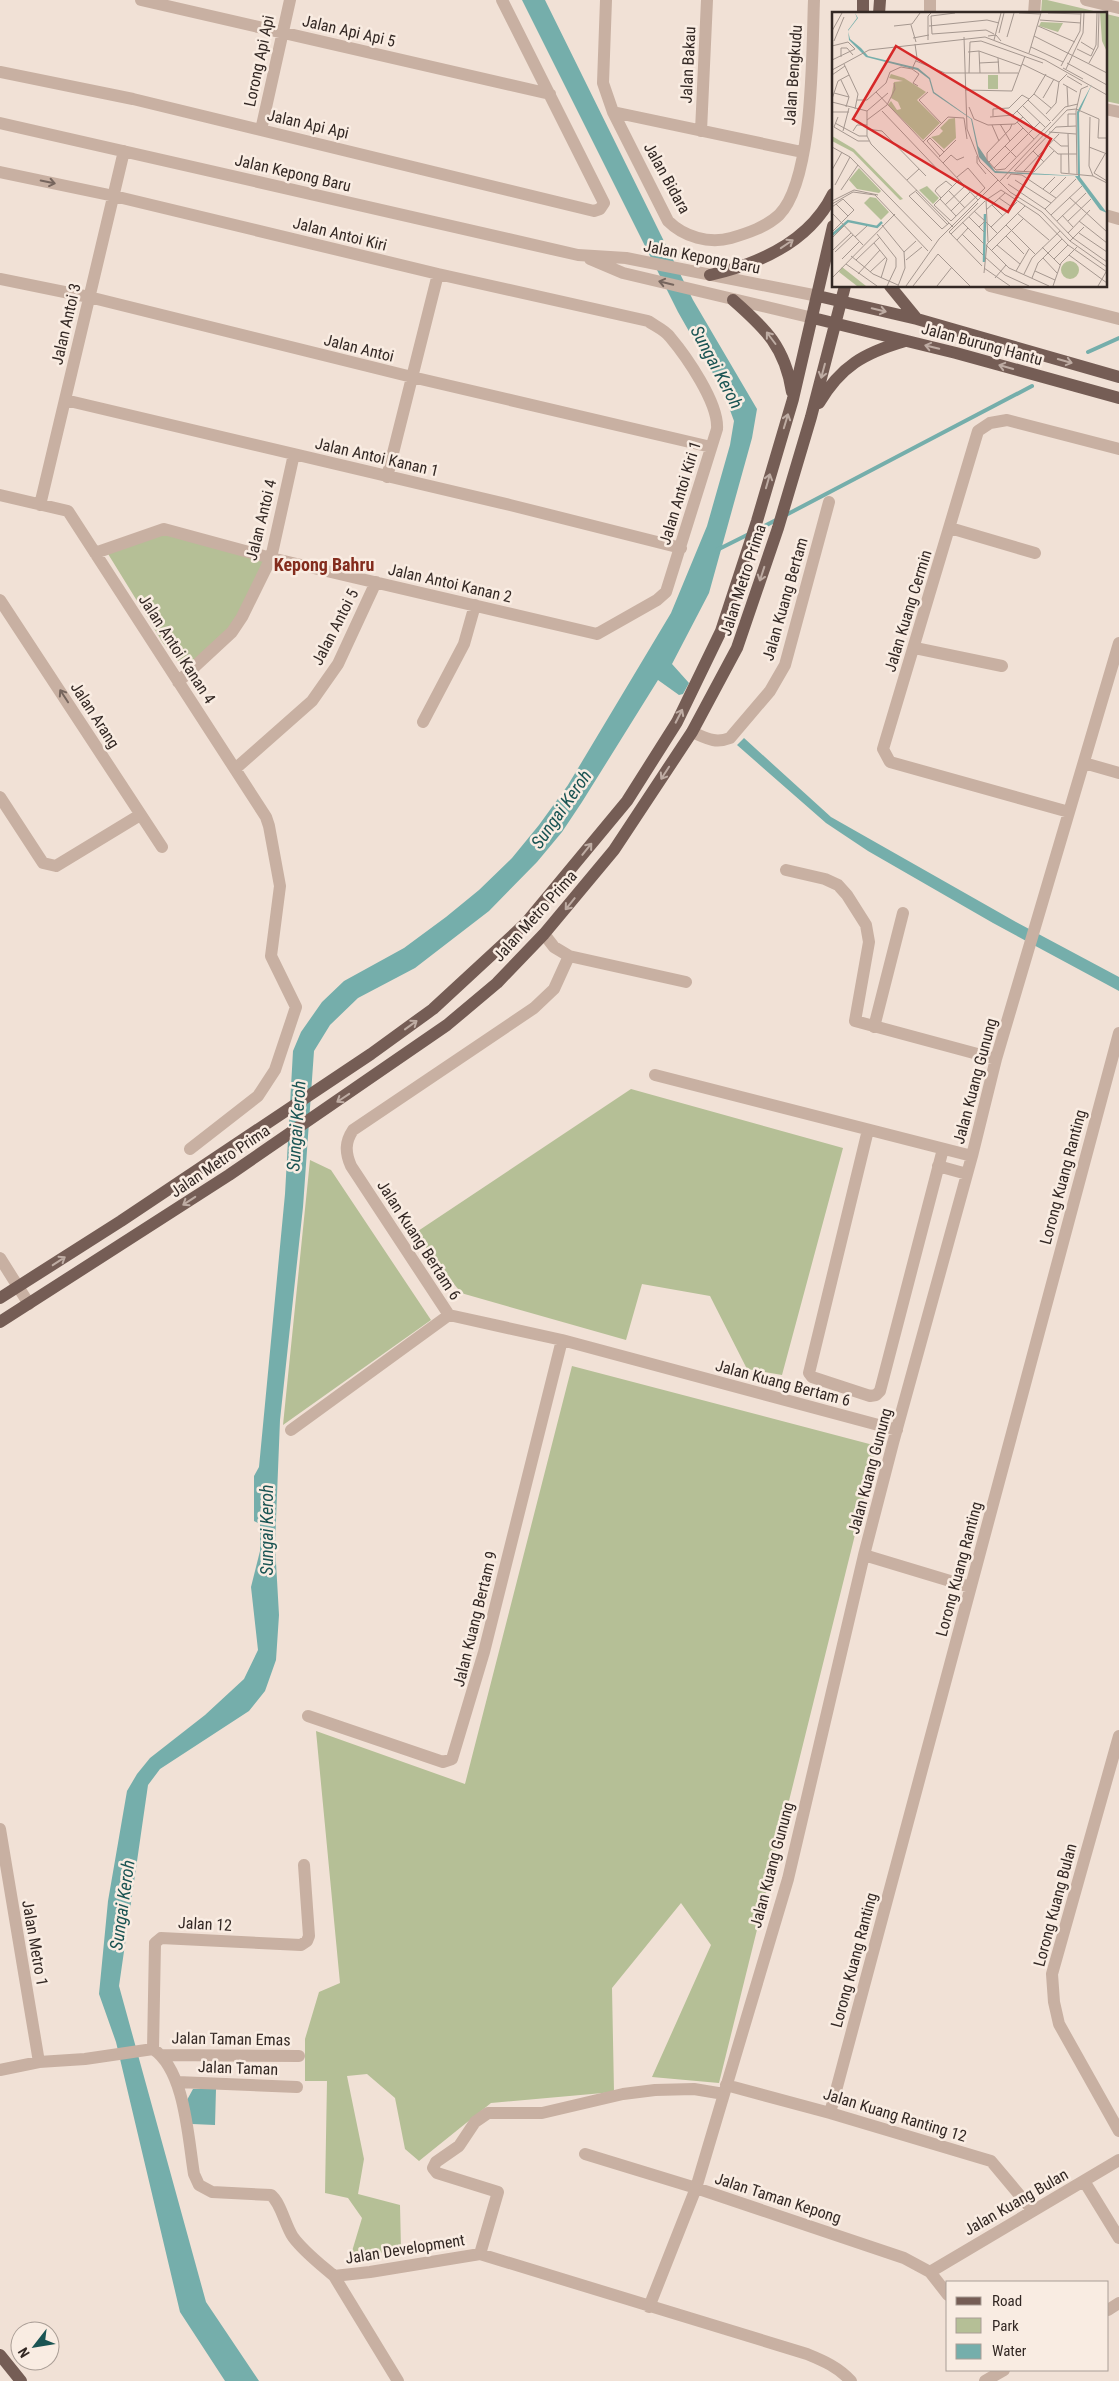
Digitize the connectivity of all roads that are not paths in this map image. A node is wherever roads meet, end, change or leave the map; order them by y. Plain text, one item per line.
1 (141, 0) edge
2 (290, 0) edge
3 (502, 0) edge
4 (606, 0) edge
5 (707, 0) edge
6 (814, 0) edge
7 (1086, 0) edge
8 (1119, 8) edge
9 (282, 33) junction
10 (0, 72) edge
11 (550, 94) junction
12 (1106, 109) edge
13 (613, 112) junction
14 (1119, 112) edge
15 (0, 123) edge
16 (261, 130) junction
17 (701, 131) junction
18 (124, 151) junction
19 (802, 152) junction
20 (0, 172) edge
21 (114, 196) junction
22 (832, 196) edge
23 (1106, 215) edge
24 (1119, 219) edge
25 (832, 231) edge
26 (578, 255) junction
27 (438, 274) junction
28 (707, 275) junction
29 (0, 279) edge
30 (844, 288) edge
31 (892, 288) edge
32 (998, 288) edge
33 (818, 296) junction
34 (89, 297) junction
35 (733, 300) junction
36 (842, 300) junction
37 (813, 318) junction
38 (1119, 319) edge
39 (917, 320) junction
40 (836, 324) junction
41 (669, 335) joint
42 (908, 341) junction
43 (1119, 377) edge
44 (412, 378) junction
45 (1119, 398) edge
46 (793, 399) junction
47 (65, 400) junction
48 (811, 417) junction
49 (711, 447) junction
50 (1119, 448) edge
51 (294, 454) junction
52 (387, 477) junction
53 (0, 495) edge
54 (829, 502) dead end
55 (40, 505) junction
56 (950, 528) junction
57 (681, 548) junction
58 (95, 553) junction
59 (1035, 553) dead end
60 (271, 558) junction
61 (376, 582) junction
62 (0, 600) edge
63 (475, 605) junction
64 (597, 634) joint
65 (1119, 643) edge
66 (915, 648) junction
67 (1116, 660) edge
68 (1002, 666) dead end
69 (178, 682) junction
70 (424, 722) dead end
71 (692, 732) junction
72 (1084, 764) junction
73 (235, 770) junction
74 (1119, 773) edge
75 (0, 797) edge
76 (1070, 812) junction
77 (140, 815) junction
78 (162, 847) dead end
79 (786, 870) dead end
80 (903, 912) dead end
81 (544, 934) junction
82 (568, 956) junction
83 (686, 982) dead end
84 (874, 1027) junction
85 (1119, 1033) edge
86 (996, 1059) junction
87 (655, 1075) dead end
88 (868, 1130) junction
89 (190, 1149) dead end
90 (942, 1149) junction
91 (972, 1156) junction
92 (938, 1166) junction
93 (967, 1174) junction
94 (0, 1258) edge
95 (18, 1287) junction
96 (0, 1298) edge
97 (29, 1304) junction
98 (449, 1315) junction
99 (0, 1322) edge
100 (562, 1340) junction
101 (291, 1430) dead end
102 (897, 1430) junction
103 (864, 1555) junction
104 (970, 1588) junction
105 (308, 1716) dead end
106 (1119, 1736) edge
107 (0, 1829) edge
108 (304, 1865) dead end
109 (154, 2051) junction
110 (299, 2056) dead end
111 (39, 2062) junction
112 (0, 2070) edge
113 (177, 2082) junction
114 (297, 2087) dead end
115 (725, 2089) junction
116 (830, 2113) junction
117 (1119, 2131) edge
118 (585, 2154) dead end
119 (1119, 2160) edge
120 (1084, 2181) junction
121 (696, 2188) junction
122 (1033, 2211) junction
123 (1119, 2238) edge
124 (480, 2254) junction
125 (930, 2272) junction
126 (334, 2276) junction
127 (946, 2293) edge
128 (649, 2307) junction
129 (0, 2355) edge
130 (1002, 2371) edge
131 (21, 2381) edge
132 (398, 2381) edge
133 (851, 2381) edge
134 (985, 2381) edge

1 - 9 street, Jalan Api Api 5
2 - 9 street, Lorong Api Api
3 - 11 street
4 - 13 street, Jalan Bidara
5 - 17 street, Jalan Bakau
6 - 19 street, Jalan Bengkudu
7 - 8 street
9 - 11 street, Jalan Api Api 5
9 - 16 street, Lorong Api Api
10 - 16 street, Jalan Api Api
11 - 16 street, Jalan Api Api
12 - 14 street
13 - 17 street
13 - 19 street, Jalan Bidara
15 - 18 street, Jalan Kepong Baru
17 - 19 street
18 - 21 street, Jalan Antoi 3
18 - 26 street, Jalan Kepong Baru
20 -> 21 street, Jalan Antoi Kiri
21 - 27 street, Jalan Antoi Kiri
21 - 34 street, Jalan Antoi 3
28 -> 22 main road
23 - 24 street
25 - 33 main road, Jalan Metro Prima
26 - 28 street, Jalan Kepong Baru
35 -> 26 street, Jalan Kepong Baru
27 - 41 street, Jalan Antoi Kiri
27 - 44 street
28 - 33 street, Jalan Kepong Baru
29 - 34 street, Jalan Antoi
30 - 36 main road, Jalan Metro Prima
31 - 39 main road
32 - 38 street
33 - 36 main road, Jalan Burung Hantu
33 - 37 main road, Jalan Metro Prima
34 - 44 street, Jalan Antoi
34 - 47 street, Jalan Antoi 3
35 - 37 street, Jalan Kepong Baru
46 -> 35 main road
36 -> 39 main road, Jalan Burung Hantu
36 - 40 main road, Jalan Metro Prima
37 - 40 main road, Jalan Burung Hantu
37 - 46 main road, Jalan Metro Prima
39 -> 43 main road, Jalan Burung Hantu
40 - 42 main road, Jalan Burung Hantu
40 -> 48 main road, Jalan Metro Prima
41 - 49 street, Jalan Antoi Kiri 1
45 -> 42 main road, Jalan Burung Hantu
42 - 48 main road
44 - 49 street, Jalan Antoi
44 - 52 street
95 -> 46 main road, Jalan Metro Prima
47 - 51 street, Jalan Antoi Kanan 1
47 - 55 street, Jalan Antoi 3
48 -> 71 main road, Jalan Metro Prima
49 - 57 street, Jalan Antoi Kiri 1
50 - 56 street, Jalan Kuang Cermin
51 - 52 street, Jalan Antoi Kanan 1
51 - 60 street, Jalan Antoi 4
52 - 57 street, Jalan Antoi Kanan 1
53 - 55 street, Jalan Antoi Kanan 4
54 - 71 street, Jalan Kuang Bertam
55 - 58 street, Jalan Antoi Kanan 4
56 - 59 street
56 - 66 street, Jalan Kuang Cermin
57 - 64 street, Jalan Antoi Kiri 1
58 - 60 street, Jalan Antoi Kanan 2
58 - 69 street, Jalan Antoi Kanan 4
60 - 61 street, Jalan Antoi Kanan 2
60 - 69 street, Jalan Antoi 4
61 - 63 street, Jalan Antoi Kanan 2
61 - 73 street, Jalan Antoi 5
77 -> 62 street, Jalan Arang
63 - 64 street, Jalan Antoi Kanan 2
63 - 70 street
65 - 67 street, Jalan Kuang Gunung
66 - 68 street
66 - 76 street, Jalan Kuang Cermin
67 - 72 street, Jalan Kuang Gunung
69 - 73 street, Jalan Antoi Kanan 4
71 -> 81 main road, Jalan Metro Prima
72 - 74 street
72 - 76 street, Jalan Kuang Gunung
73 - 89 street, Jalan Antoi Kanan 4
75 - 77 street
76 - 86 street, Jalan Kuang Gunung
77 - 78 street, Jalan Arang
79 - 84 street
80 - 84 street
81 - 82 street
81 -> 97 main road, Jalan Metro Prima
82 - 83 street
82 - 98 street, Jalan Kuang Bertam 6
84 - 86 street
85 - 104 street, Lorong Kuang Ranting
86 - 91 street, Jalan Kuang Gunung
87 - 88 street
88 - 90 street
88 - 92 street
90 - 91 street
90 - 92 street
91 - 93 street, Jalan Kuang Gunung
92 - 93 street
93 - 102 street, Jalan Kuang Gunung
94 - 95 street
95 - 96 main road, Jalan Metro Prima
95 - 97 street
97 - 99 main road, Jalan Metro Prima
98 - 100 street, Jalan Kuang Bertam 6
98 - 101 street
100 - 102 street, Jalan Kuang Bertam 6
100 - 105 street, Jalan Kuang Bertam 9
102 - 103 street, Jalan Kuang Gunung
103 - 104 street
103 - 115 street, Jalan Kuang Gunung
104 - 116 street, Lorong Kuang Ranting
106 - 117 street, Lorong Kuang Bulan
107 - 111 street, Jalan Metro 1
108 - 109 street, Jalan 12
109 - 110 street, Jalan Taman Emas
109 - 111 street, Jalan Taman Emas
109 - 113 street, Jalan Development
111 - 112 street, Jalan Taman Emas
113 - 114 street, Jalan Taman
113 - 126 street, Jalan Development
115 - 116 street, Jalan Kuang Ranting 12
115 - 121 street, Jalan Kuang Gunung
115 - 124 street, Jalan Kuang Ranting 12
116 - 122 street, Jalan Kuang Ranting 12
118 - 121 street, Jalan Taman Kepong
119 - 120 street, Jalan Kuang Bulan
120 - 122 street, Jalan Kuang Bulan
120 - 123 street
121 - 125 street, Jalan Taman Kepong
121 - 128 street, Jalan Kuang Gunung
122 - 125 street, Jalan Kuang Bulan
124 - 126 street, Jalan Development
124 - 128 street, Jalan Development
125 - 127 street, Jalan Taman Kepong
126 - 132 street
128 - 133 street, Jalan Development
129 - 131 main road
130 - 134 street

